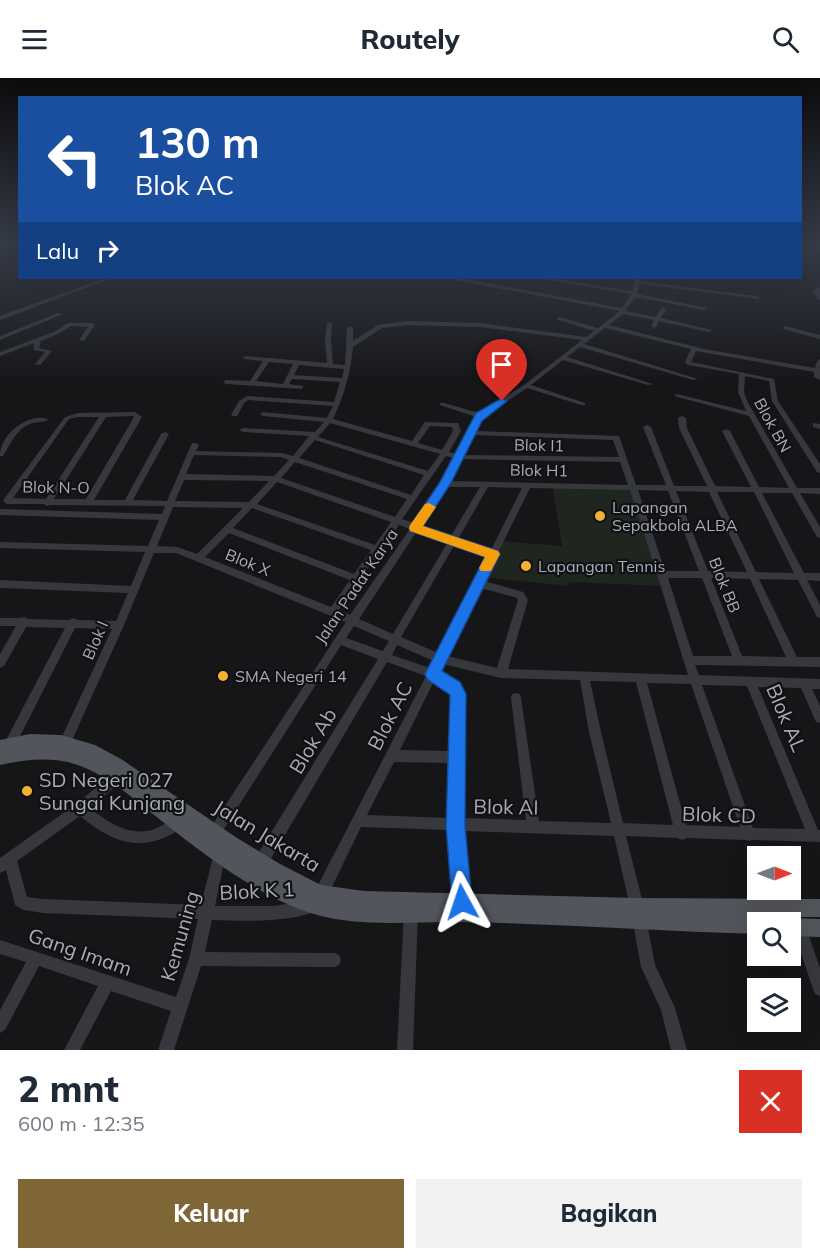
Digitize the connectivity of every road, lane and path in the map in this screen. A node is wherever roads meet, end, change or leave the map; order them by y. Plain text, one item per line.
1 (71, 292) edge
2 (525, 292) edge
3 (624, 292) edge
4 (712, 292) edge
5 (634, 294) junction
6 (722, 294) junction
7 (724, 305) dead end
8 (754, 305) dead end
9 (704, 308) dead end
10 (663, 309) dead end
11 (22, 310) junction
12 (621, 312) junction
13 (60, 314) dead end
14 (31, 316) dead end
15 (0, 318) edge
16 (559, 319) dead end
17 (329, 323) dead end
18 (656, 323) junction
19 (691, 327) junction
20 (785, 327) dead end
21 (350, 328) dead end
22 (602, 328) junction
23 (709, 330) dead end
24 (687, 333) dead end
25 (2, 335) edge
26 (820, 337) edge
27 (587, 339) junction
28 (38, 340) junction
29 (82, 340) dead end
30 (579, 345) junction
31 (350, 346) junction
32 (21, 347) junction
33 (694, 349) junction
34 (0, 354) edge
35 (246, 358) dead end
36 (563, 358) junction
37 (267, 360) junction
38 (820, 362) edge
39 (297, 363) junction
40 (38, 364) dead end
41 (330, 366) junction
42 (348, 367) junction
43 (816, 370) junction
44 (742, 373) junction
45 (291, 377) junction
46 (820, 378) edge
47 (695, 379) dead end
48 (344, 380) junction
49 (226, 381) dead end
50 (252, 383) junction
51 (650, 384) dead end
52 (285, 386) junction
53 (525, 386) junction
54 (301, 387) dead end
55 (677, 396) dead end
56 (336, 404) junction
57 (442, 404) dead end
58 (584, 405) dead end
59 (104, 414) junction
60 (263, 414) dead end
61 (235, 415) dead end
62 (752, 415) junction
63 (480, 416) junction
64 (682, 418) dead end
65 (44, 420) dead end
66 (329, 420) junction
67 (647, 427) dead end
68 (243, 430) dead end
69 (726, 431) dead end
70 (469, 433) junction
71 (165, 434) dead end
72 (314, 436) junction
73 (4, 444) edge
74 (413, 445) junction
75 (0, 454) edge
76 (452, 455) junction
77 (294, 458) junction
78 (623, 460) junction
79 (820, 470) edge
80 (429, 474) junction
81 (183, 477) junction
82 (276, 479) junction
83 (445, 483) junction
84 (485, 485) junction
85 (528, 485) junction
86 (632, 487) junction
87 (669, 488) junction
88 (711, 489) junction
89 (755, 489) junction
90 (795, 490) junction
91 (820, 491) edge
92 (412, 498) junction
93 (47, 503) junction
94 (88, 503) junction
95 (127, 503) junction
96 (251, 505) junction
97 (3, 507) edge
98 (168, 510) junction
99 (405, 525) junction
100 (227, 529) junction
101 (820, 535) edge
102 (454, 541) junction
103 (0, 545) edge
104 (150, 549) junction
105 (377, 549) junction
106 (493, 554) junction
107 (199, 558) junction
108 (662, 573) junction
109 (705, 574) junction
110 (752, 574) junction
111 (801, 576) junction
112 (820, 577) edge
113 (356, 579) junction
114 (477, 583) junction
115 (0, 584) edge
116 (134, 590) junction
117 (820, 614) edge
118 (24, 621) junction
119 (0, 622) edge
120 (73, 622) junction
121 (343, 623) junction
122 (119, 625) junction
123 (396, 638) junction
124 (386, 656) junction
125 (740, 661) junction
126 (794, 662) junction
127 (820, 662) edge
128 (0, 663) edge
129 (437, 666) junction
130 (692, 670) junction
131 (501, 673) junction
132 (584, 676) junction
133 (640, 678) junction
134 (750, 681) junction
135 (804, 683) junction
136 (820, 684) edge
137 (516, 698) dead end
138 (820, 718) edge
139 (65, 743) junction
140 (3, 749) edge
141 (391, 756) junction
142 (455, 757) junction
143 (121, 774) junction
144 (80, 808) junction
145 (358, 821) junction
146 (178, 823) junction
147 (456, 826) junction
148 (533, 826) junction
149 (618, 830) junction
150 (215, 831) junction
151 (682, 834) junction
152 (749, 835) junction
153 (817, 836) edge
154 (220, 851) junction
155 (5, 862) edge
156 (261, 862) junction
157 (318, 899) junction
158 (462, 902) junction
159 (820, 908) edge
160 (411, 912) junction
161 (207, 914) junction
162 (637, 914) junction
163 (747, 924) edge
164 (801, 927) edge
165 (820, 928) edge
166 (801, 942) edge
167 (0, 947) edge
168 (36, 958) junction
169 (196, 959) junction
170 (334, 960) dead end
171 (107, 984) junction
172 (820, 989) edge
173 (180, 1006) junction
174 (0, 1025) edge
175 (72, 1050) edge
176 (166, 1050) edge
177 (405, 1050) edge
178 (679, 1050) edge

1 - 11 street
2 - 12 street
3 - 5 street
4 - 6 street
5 - 9 street
5 - 12 street, Jalan Padat Karya
6 - 7 street
6 - 8 street
10 - 18 street
11 - 14 street
11 - 15 street
12 - 18 street
12 - 22 street, Jalan Padat Karya
13 - 25 street
16 - 22 street
17 - 41 street
18 - 19 street
19 - 23 street
19 - 24 street
20 - 26 street
21 - 31 street
22 - 27 street, Jalan Padat Karya
22 - 33 street
25 - 32 street
27 - 30 street, Jalan Padat Karya
27 - 31 street
28 - 29 street
28 - 32 street
28 - 40 street
30 - 36 street, Jalan Padat Karya
30 - 47 street
31 - 42 street
32 - 34 street
33 - 43 street
33 - 44 street
35 - 37 street
36 - 51 street
36 - 53 street, Jalan Padat Karya
37 - 39 street
37 - 50 street
38 - 43 street
39 - 41 street
39 - 45 street
41 - 42 street
42 - 48 street
43 - 46 street
44 - 62 street, Blok BN
44 - 79 street
45 - 48 street
45 - 52 street
48 - 56 street
49 - 50 street
50 - 52 street
52 - 54 street
53 - 58 street
53 - 63 street, Jalan Padat Karya
55 - 62 street
56 - 61 street
56 - 66 street
57 - 63 street
59 - 93 street
59 - 94 street, Blok N-O
59 - 97 street, Blok N-O
60 - 66 street, Blok I1
62 - 90 street, Blok BN
63 - 70 street, Jalan Padat Karya
64 - 88 street
65 - 73 street
66 - 72 street
66 - 74 street, Blok I1
67 - 87 street, Blok BB
68 - 72 street
69 - 89 street
70 - 76 street, Jalan Padat Karya
70 - 78 street
71 - 95 street
72 - 77 street
72 - 80 street
73 - 75 street
74 - 76 street, Blok I1
74 - 76 street
76 - 78 street, Blok I1
76 - 80 street
76 - 83 street, Jalan Padat Karya
77 - 81 street, Blok I
77 - 82 street
77 - 92 street
78 - 86 street
80 - 92 street
81 - 82 street
81 - 98 street, Blok I
82 - 96 street
82 - 99 street
83 - 84 street, Blok H1
83 - 99 street, Jalan Padat Karya
84 - 85 street, Blok H1
84 - 102 street, Blok Ab
85 - 86 street, Blok H1
85 - 106 street
86 - 87 street, Blok H1
86 - 108 street
87 - 88 street, Blok H1
87 - 109 street, Blok BB
88 - 89 street, Blok H1
88 - 110 street
89 - 90 street, Blok H1
89 - 111 street
90 - 91 street, Blok H1
90 - 101 street, Blok BN
92 - 99 street
93 - 94 street, Blok N-O
93 - 97 street, Blok N-O
94 - 95 street, Blok N-O
95 - 98 street, Blok N-O
96 - 98 street
96 - 100 street
96 - 105 street
97 - 98 street
98 - 104 street, Blok I
99 - 102 street
99 - 105 street
99 - 121 street, Jalan Padat Karya
100 - 107 street
100 - 113 street
102 - 106 street
102 - 123 street, Blok Ab
103 - 104 street, Blok X
104 - 107 street, Blok X
104 - 116 street, Blok I
105 - 113 street
106 - 114 street
107 - 121 street, Blok X
108 - 109 street
108 - 130 street
109 - 110 street
109 - 125 street, Blok BB
110 - 111 street
110 - 126 street
111 - 112 street
111 - 117 street
113 - 121 street
114 - 129 street
114 - 131 street
115 - 116 street
116 - 122 street, Blok I
118 - 119 street
118 - 120 street
118 - 128 street
120 - 122 street
120 - 140 street
121 - 123 street
121 - 124 street
121 - 150 street, Jalan Padat Karya
122 - 139 street, Blok I
123 - 124 street, Blok Ab
123 - 129 street
124 - 129 street
124 - 156 street, Blok Ab
125 - 126 street
125 - 130 street
126 - 127 street
129 - 131 street
129 - 141 street, Blok AC
129 - 142 street, Blok AC
130 - 133 street
130 - 134 street
130 - 152 street
131 - 132 street
132 - 133 street
132 - 149 street
133 - 151 street
134 - 135 street
134 - 153 street, Blok AL
135 - 136 street
135 - 138 street
137 - 148 street
139 - 140 main road, Jalan Jakarta
139 - 143 main road, Jalan Jakarta
140 - 143 main road, Jalan Jakarta
141 - 142 street
141 - 145 street, Blok AC
142 - 147 street, Blok AC
143 - 144 street
143 - 146 main road, Jalan Jakarta
143 - 150 main road, Jalan Jakarta
144 - 146 street
144 - 155 street
145 - 147 street, Blok AI
145 - 157 street, Blok AC
146 - 154 main road, Jalan Jakarta
147 - 148 street, Blok AI
147 - 158 street, Blok AC
148 - 149 street, Blok AI
149 - 151 street, Blok CD
149 - 162 street
150 - 154 street, Kemuning
150 - 156 main road, Jalan Jakarta
151 - 152 street, Blok CD
152 - 153 street, Blok CD
154 - 157 main road, Jalan Jakarta
154 - 161 street, Kemuning
155 - 161 street, Blok K 1
156 - 157 main road, Jalan Jakarta
157 - 158 main road, Jalan Jakarta
157 - 160 main road, Jalan Jakarta
157 - 161 street, Blok K 1
158 - 162 main road, Jalan Jakarta
159 - 162 main road, Jalan Jakarta
160 - 162 main road, Jalan Jakarta
160 - 177 street
161 - 169 street, Kemuning
162 - 163 main road, Jalan Jakarta
162 - 178 street
164 - 165 main road
166 - 172 street
167 - 168 street, Gang Imam
168 - 171 street, Gang Imam
168 - 174 street
169 - 170 street
169 - 173 street, Kemuning
171 - 173 street, Gang Imam
171 - 175 street
173 - 176 street, Kemuning

